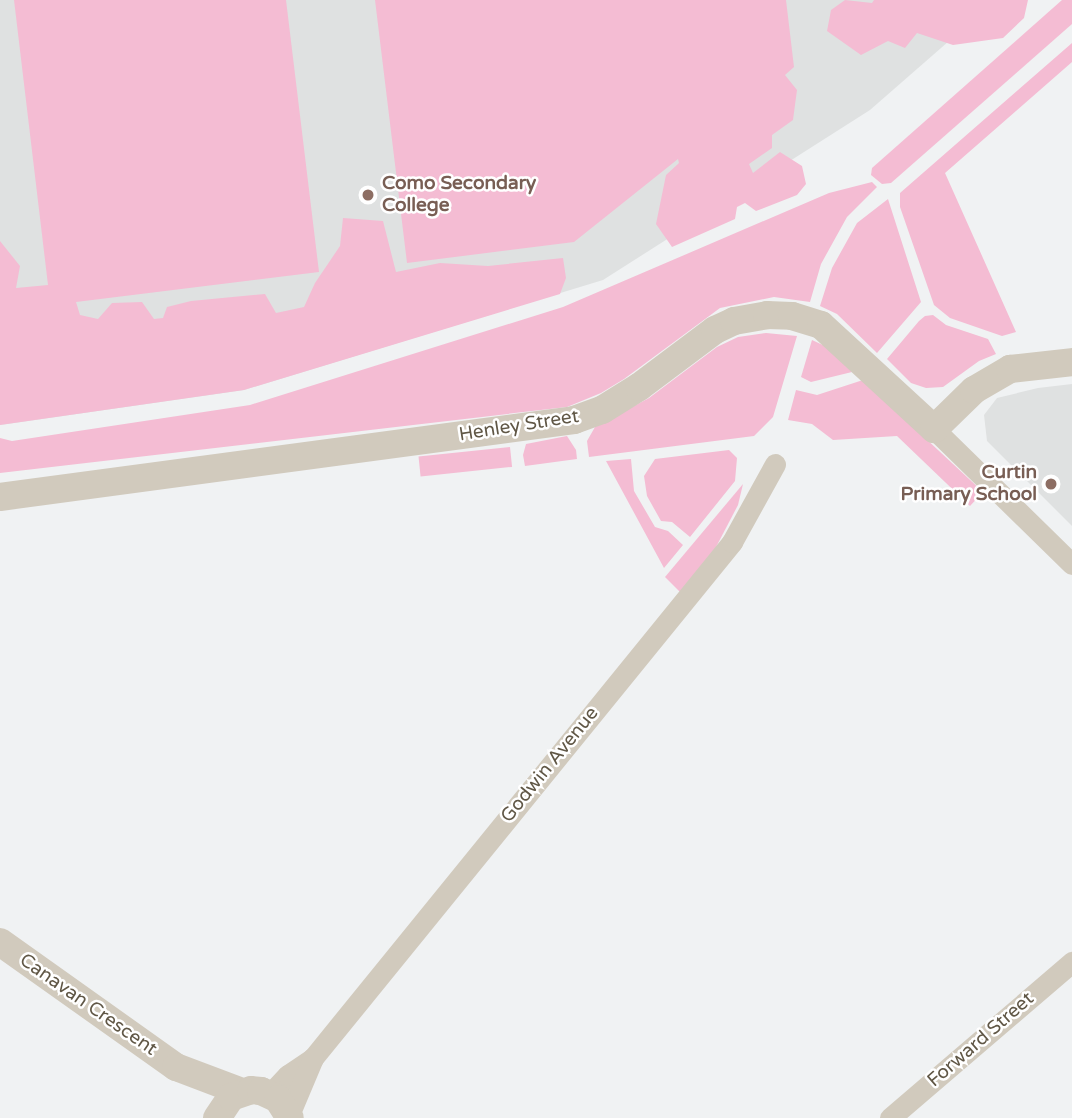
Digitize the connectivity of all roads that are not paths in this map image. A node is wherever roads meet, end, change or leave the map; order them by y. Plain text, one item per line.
1 (1072, 362) edge
2 (934, 429) junction
3 (775, 464) dead end
4 (1, 496) edge
5 (1072, 564) edge
6 (0, 942) edge
7 (1072, 962) edge
8 (313, 1058) junction
9 (176, 1067) junction
10 (242, 1092) junction
11 (270, 1094) junction
12 (289, 1116) edge
13 (217, 1118) edge
14 (890, 1118) edge

1 - 2 street
2 - 4 street, Henley Street
2 - 5 street
3 - 8 street, Godwin Avenue
6 - 9 street, Canavan Crescent
7 - 14 street, Forward Street
8 - 11 street, Godwin Avenue
8 - 12 street, Godwin Avenue
9 - 10 street, Canavan Crescent
9 - 13 street, Canavan Crescent
10 - 11 street, Canavan Crescent
10 - 13 street, Canavan Crescent
11 - 12 street

